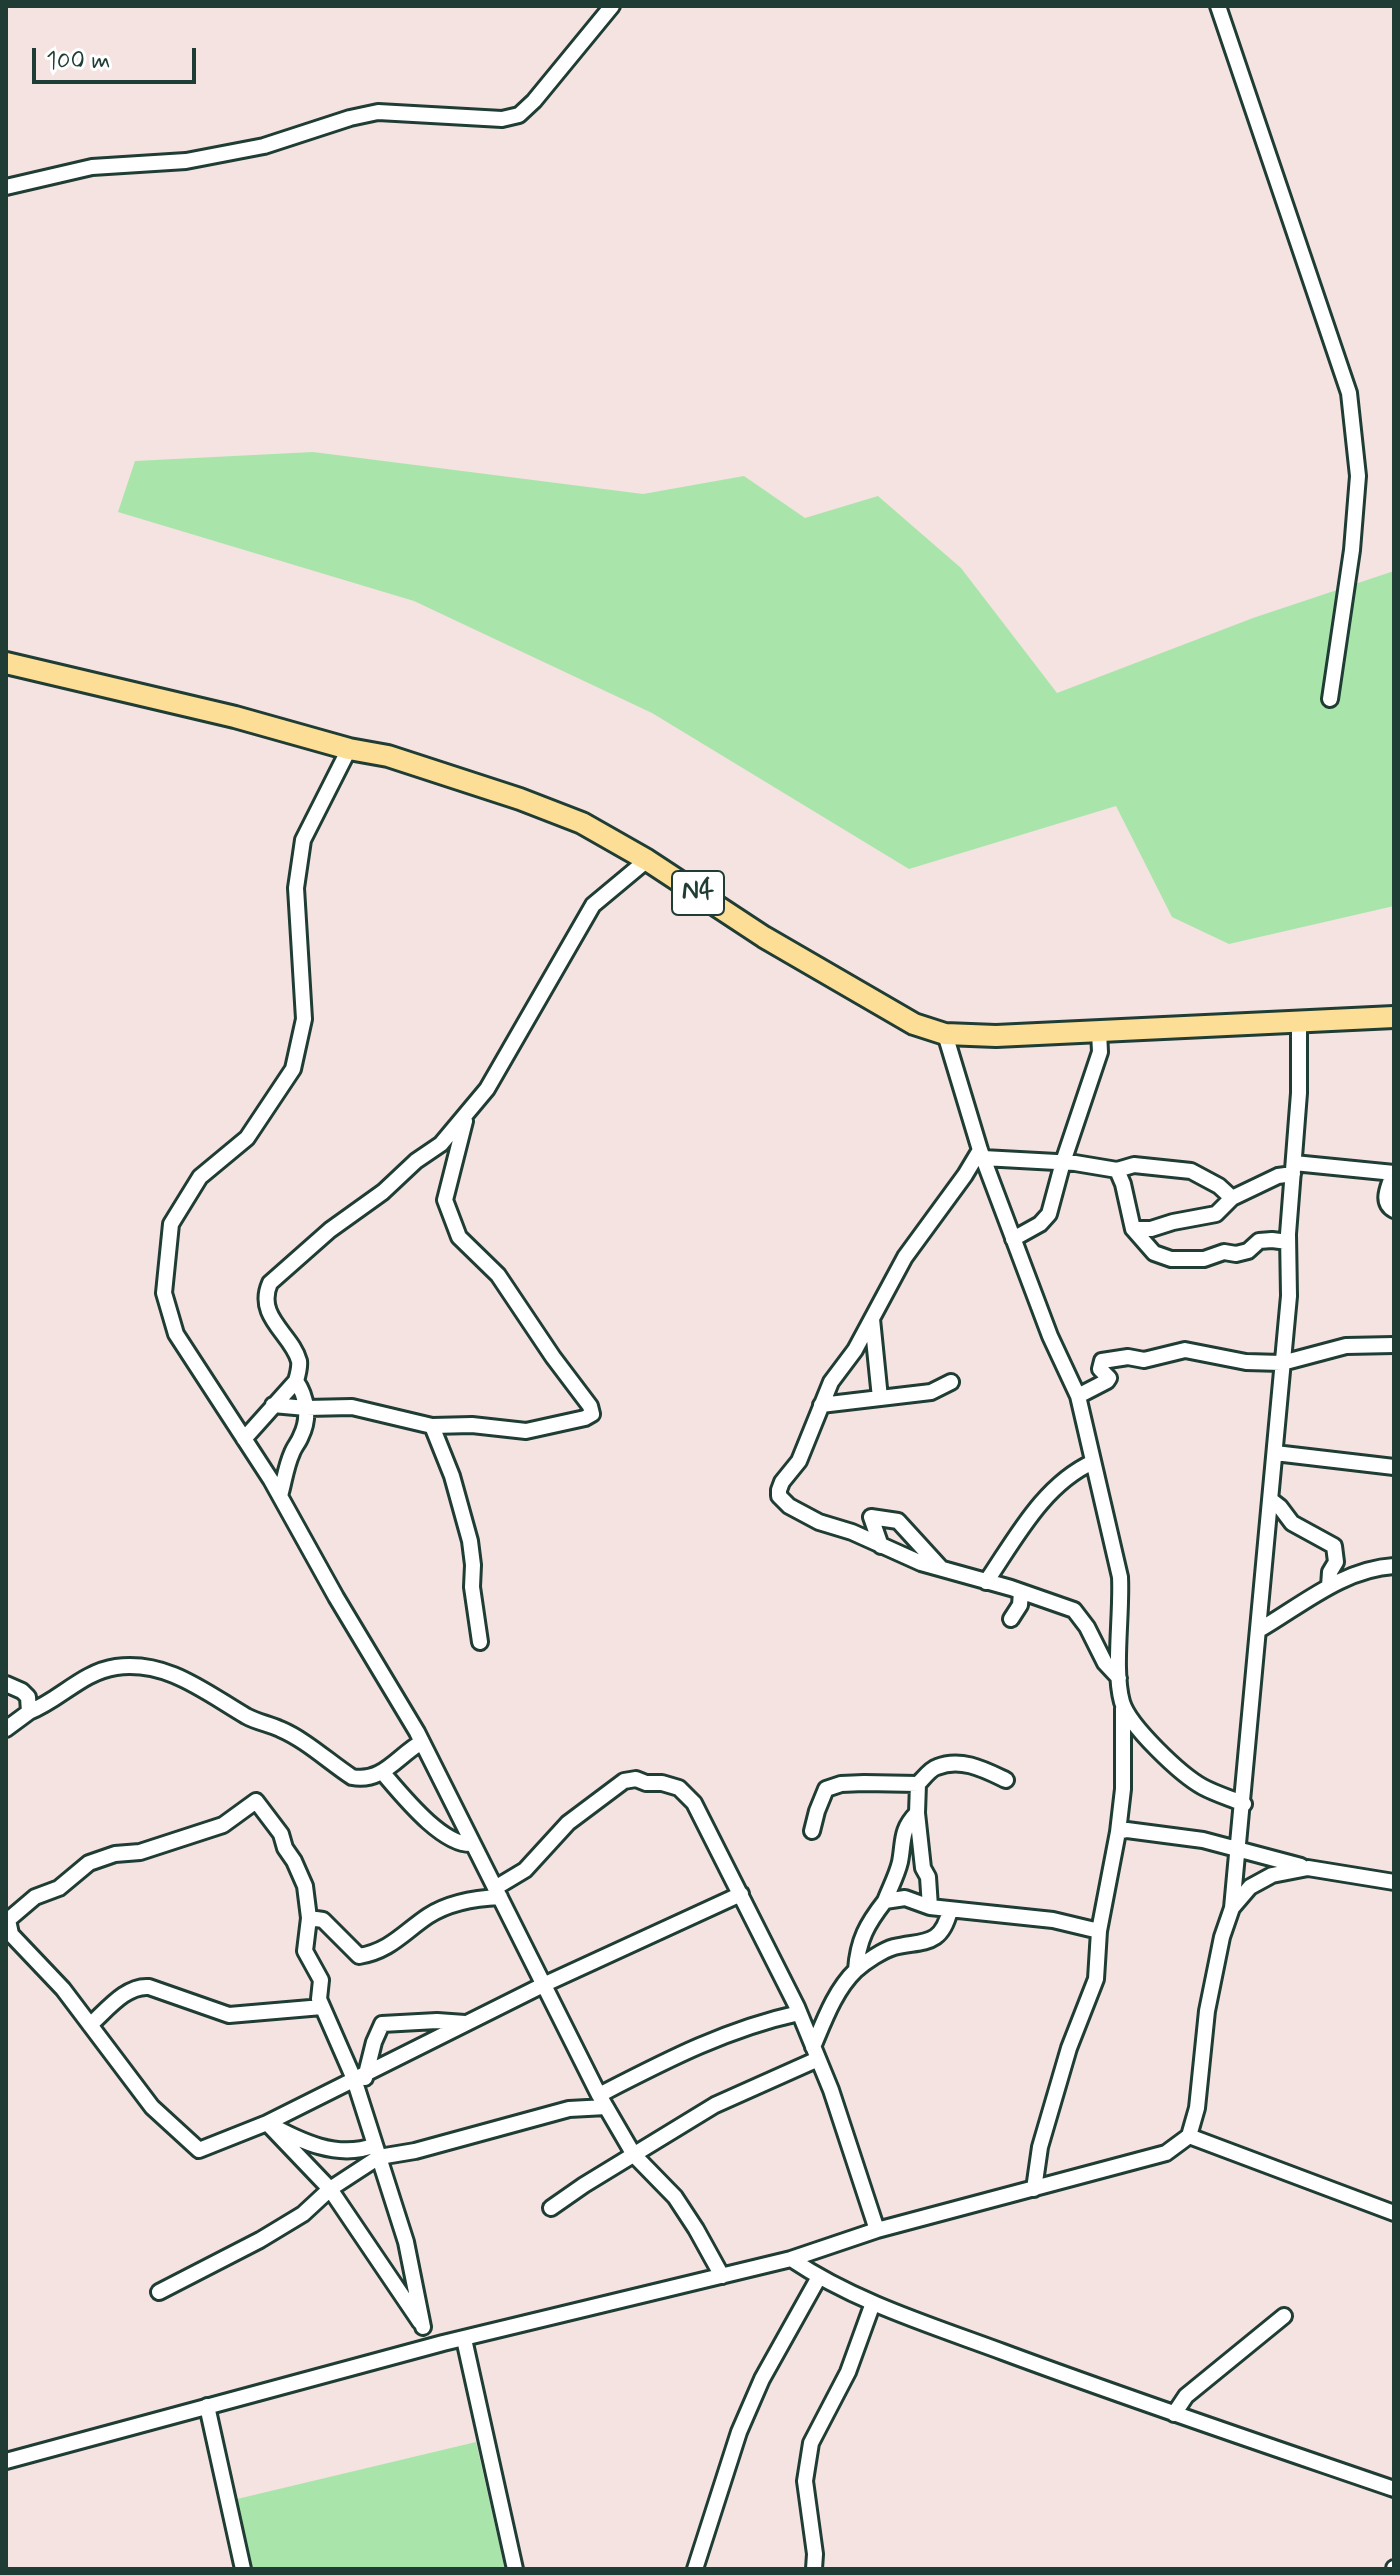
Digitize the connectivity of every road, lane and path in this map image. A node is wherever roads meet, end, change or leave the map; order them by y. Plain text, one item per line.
1 (612, 6) edge
2 (1218, 6) edge
3 (6, 187) edge
4 (6, 663) edge
5 (1330, 699) dead end
6 (349, 749) junction
7 (647, 860) junction
8 (1394, 1017) edge
9 (1299, 1021) junction
10 (1099, 1031) junction
11 (945, 1034) junction
12 (466, 1116) junction
13 (981, 1154) junction
14 (1063, 1162) junction
15 (1294, 1169) junction
16 (1117, 1170) junction
17 (1394, 1173) edge
18 (1232, 1198) junction
19 (1394, 1210) edge
20 (1133, 1229) junction
21 (1013, 1239) junction
22 (1288, 1242) junction
23 (872, 1318) junction
24 (1394, 1345) edge
25 (1282, 1363) junction
26 (296, 1381) junction
27 (951, 1382) dead end
28 (1078, 1396) junction
29 (880, 1398) junction
30 (273, 1405) junction
31 (821, 1405) junction
32 (306, 1408) junction
33 (432, 1426) junction
34 (244, 1439) junction
35 (1275, 1453) junction
36 (1093, 1462) junction
37 (1394, 1467) edge
38 (280, 1496) junction
39 (1271, 1500) junction
40 (881, 1546) junction
41 (1394, 1566) edge
42 (941, 1568) junction
43 (986, 1582) junction
44 (1329, 1586) junction
45 (1021, 1592) junction
46 (1011, 1619) dead end
47 (1259, 1630) junction
48 (480, 1642) dead end
49 (1119, 1678) junction
50 (6, 1684) edge
51 (1123, 1704) junction
52 (29, 1712) junction
53 (6, 1729) edge
54 (422, 1742) junction
55 (383, 1773) junction
56 (1006, 1780) dead end
57 (918, 1784) junction
58 (1244, 1804) junction
59 (917, 1813) junction
60 (812, 1831) dead end
61 (1118, 1832) junction
62 (473, 1844) junction
63 (1237, 1850) junction
64 (1308, 1868) junction
65 (1394, 1882) edge
66 (497, 1892) junction
67 (741, 1894) junction
68 (885, 1901) junction
69 (930, 1907) junction
70 (1232, 1908) junction
71 (950, 1910) junction
72 (309, 1918) junction
73 (1099, 1931) junction
74 (8, 1932) edge
75 (856, 1970) junction
76 (543, 1985) junction
77 (322, 2007) junction
78 (799, 2013) junction
79 (465, 2023) junction
80 (90, 2025) junction
81 (815, 2053) junction
82 (360, 2076) junction
83 (603, 2101) junction
84 (267, 2123) junction
85 (1189, 2136) junction
86 (377, 2151) junction
87 (634, 2155) junction
88 (330, 2189) junction
89 (1034, 2189) junction
90 (551, 2208) dead end
91 (1394, 2213) edge
92 (877, 2230) junction
93 (791, 2259) junction
94 (722, 2276) junction
95 (819, 2277) junction
96 (159, 2292) dead end
97 (873, 2303) junction
98 (1284, 2316) dead end
99 (423, 2327) junction
100 (464, 2339) junction
101 (443, 2343) junction
102 (207, 2406) junction
103 (1174, 2414) junction
104 (6, 2461) edge
105 (1394, 2489) edge
106 (243, 2569) edge
107 (515, 2569) edge
108 (695, 2569) edge
109 (814, 2569) edge

1 - 3 street
2 - 5 street
4 - 6 highway, N4
6 - 7 highway, N4
6 - 34 street
7 - 11 highway, N4
7 - 12 street
8 - 9 highway, N4
9 - 10 highway, N4
9 - 15 street
10 - 11 highway, N4
10 - 14 street
11 - 13 street
12 - 26 street
12 - 33 street
13 - 14 street
13 - 21 street
13 - 23 street
14 - 16 street
14 - 21 street
15 - 17 street
15 - 18 street
15 - 22 street
16 - 18 street
16 - 20 street
17 - 19 street
18 - 20 street
20 - 22 street
21 - 28 street
22 - 25 street
23 - 29 street
23 - 31 street
24 - 25 street
25 - 28 street
25 - 35 street
26 - 30 street
26 - 32 street
27 - 29 street
28 - 36 street
29 - 31 street
30 - 32 street
30 - 34 street
31 - 40 street
32 - 33 street
32 - 38 street
33 - 48 street
34 - 38 street
35 - 37 street
35 - 39 street
36 - 43 street
36 - 49 street
38 - 54 street
39 - 44 street
39 - 47 street
40 - 42 street
40 - 42 street
41 - 44 street
42 - 43 street
43 - 45 street
44 - 47 street
45 - 46 street
45 - 49 street
47 - 58 street
49 - 51 street
50 - 52 street
51 - 58 street
51 - 61 street
52 - 53 street
52 - 55 street
54 - 55 street
54 - 62 street
55 - 62 street
56 - 57 street
57 - 59 street
57 - 60 street
58 - 63 street
59 - 68 street
59 - 69 street
61 - 63 street
61 - 73 street
62 - 66 street
63 - 64 street
63 - 70 street
64 - 65 street
64 - 70 street
66 - 67 street
66 - 72 street
66 - 76 street
67 - 76 street
67 - 78 street
68 - 69 street
68 - 75 street
69 - 71 street
70 - 85 street
71 - 73 street
71 - 75 street
72 - 74 street
72 - 77 street
73 - 89 street
74 - 80 street
75 - 81 street
76 - 79 street
76 - 83 street
77 - 80 street
77 - 82 street
78 - 81 street
78 - 83 street
79 - 82 street
79 - 82 street
80 - 84 street
81 - 87 street
81 - 92 street
82 - 84 street
82 - 86 street
83 - 86 street
83 - 87 street
84 - 86 street
84 - 88 street
85 - 89 street
85 - 91 street
86 - 88 street
86 - 99 street
87 - 90 street
87 - 94 street
88 - 96 street
88 - 99 street
89 - 92 street
92 - 93 street
93 - 94 street
93 - 95 street
94 - 100 street
95 - 97 street
95 - 108 street
97 - 103 street
97 - 109 street
98 - 103 street
99 - 101 street
100 - 101 street
100 - 107 street
101 - 102 street
102 - 104 street
102 - 106 street
103 - 105 street

